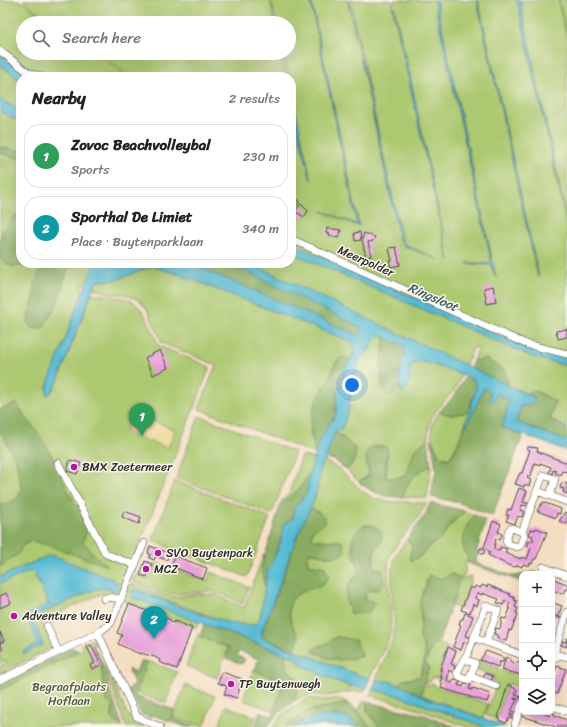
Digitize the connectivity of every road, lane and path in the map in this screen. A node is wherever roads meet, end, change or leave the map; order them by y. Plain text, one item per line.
1 (0, 51) edge
2 (28, 72) edge
3 (296, 241) edge
4 (567, 354) edge
5 (58, 463) dead end
6 (537, 491) junction
7 (550, 495) junction
8 (567, 502) edge
9 (522, 532) dead end
10 (144, 543) dead end
11 (135, 564) junction
12 (543, 567) dead end
13 (567, 576) edge
14 (104, 599) dead end
15 (121, 599) junction
16 (567, 612) edge
17 (47, 626) dead end
18 (98, 633) junction
19 (475, 638) junction
20 (486, 642) junction
21 (555, 650) edge
22 (58, 651) junction
23 (519, 654) edge
24 (567, 657) edge
25 (555, 658) edge
26 (464, 659) junction
27 (472, 677) junction
28 (0, 680) edge
29 (496, 686) dead end
30 (555, 707) edge
31 (567, 711) edge
32 (519, 713) edge
33 (515, 724) dead end
34 (160, 727) edge

1 - 2 street
3 - 4 street, Meerpolder
5 - 11 street
6 - 7 street
6 - 7 street
6 - 9 street
7 - 8 street
10 - 11 street
11 - 15 street
12 - 13 street
14 - 15 street
15 - 18 street
16 - 21 street
17 - 22 street
18 - 22 street
18 - 34 street
19 - 20 street
19 - 20 street
19 - 26 street
20 - 23 street
22 - 28 street
24 - 25 street
26 - 27 street
26 - 27 street
27 - 29 street
30 - 31 street
32 - 33 street

